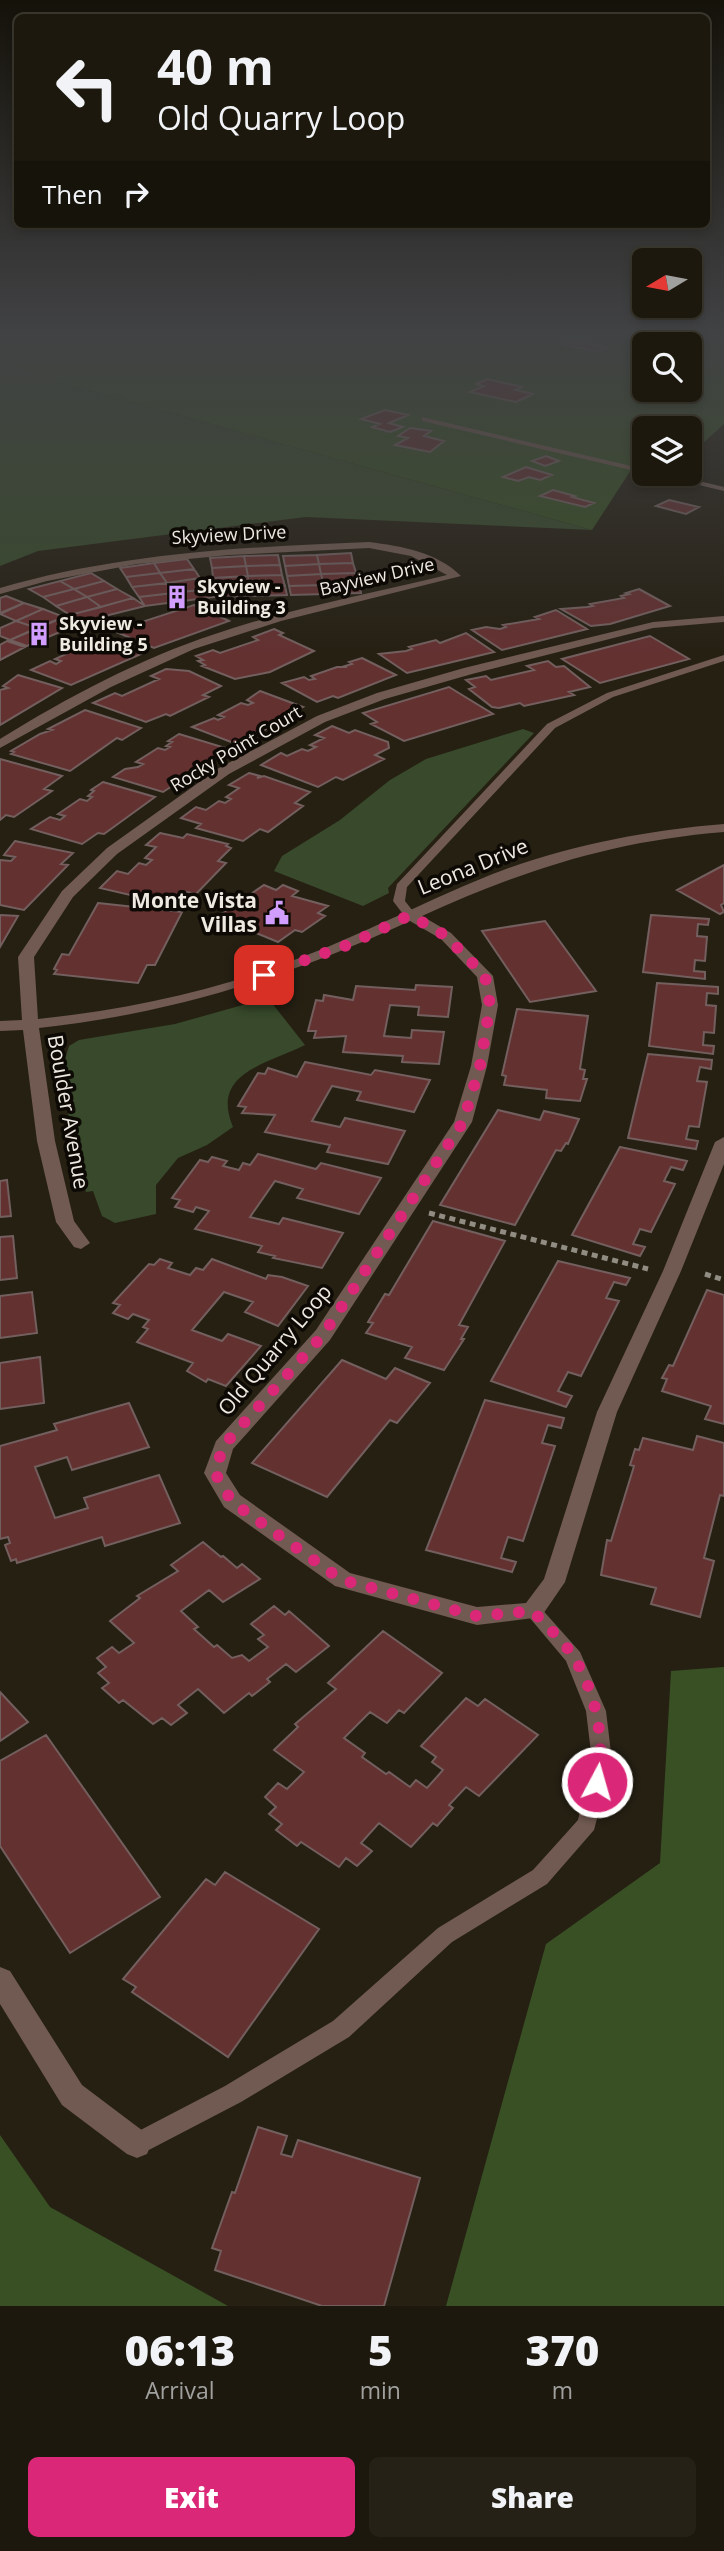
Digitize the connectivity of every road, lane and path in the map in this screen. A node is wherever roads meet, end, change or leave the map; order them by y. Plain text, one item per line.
1 (503, 438) edge
2 (632, 468) edge
3 (702, 484) edge
4 (724, 489) edge
5 (456, 576) joint
6 (0, 591) edge
7 (717, 621) edge
8 (724, 658) edge
9 (0, 744) edge
10 (724, 828) edge
11 (410, 915) junction
12 (31, 1025) junction
13 (0, 1026) edge
14 (724, 1142) edge
15 (407, 1208) junction
16 (81, 1243) dead end
17 (648, 1269) dead end
18 (705, 1274) dead end
19 (724, 1280) edge
20 (533, 1611) junction
21 (0, 1980) edge
22 (137, 2144) joint

1 - 2 lane
3 - 4 lane
5 - 6 street, Skyview Drive
5 - 9 street, Bayview Drive
7 - 12 street, Rocky Point Court
8 - 11 lane
10 - 11 street, Leona Drive
11 - 12 street, Leona Drive
11 - 15 street, Old Quarry Loop
12 - 13 street, Leona Drive
12 - 16 street, Boulder Avenue
14 - 20 street
15 - 17 path
15 - 20 street, Old Quarry Loop
18 - 19 path
20 - 22 lane
21 - 22 street

